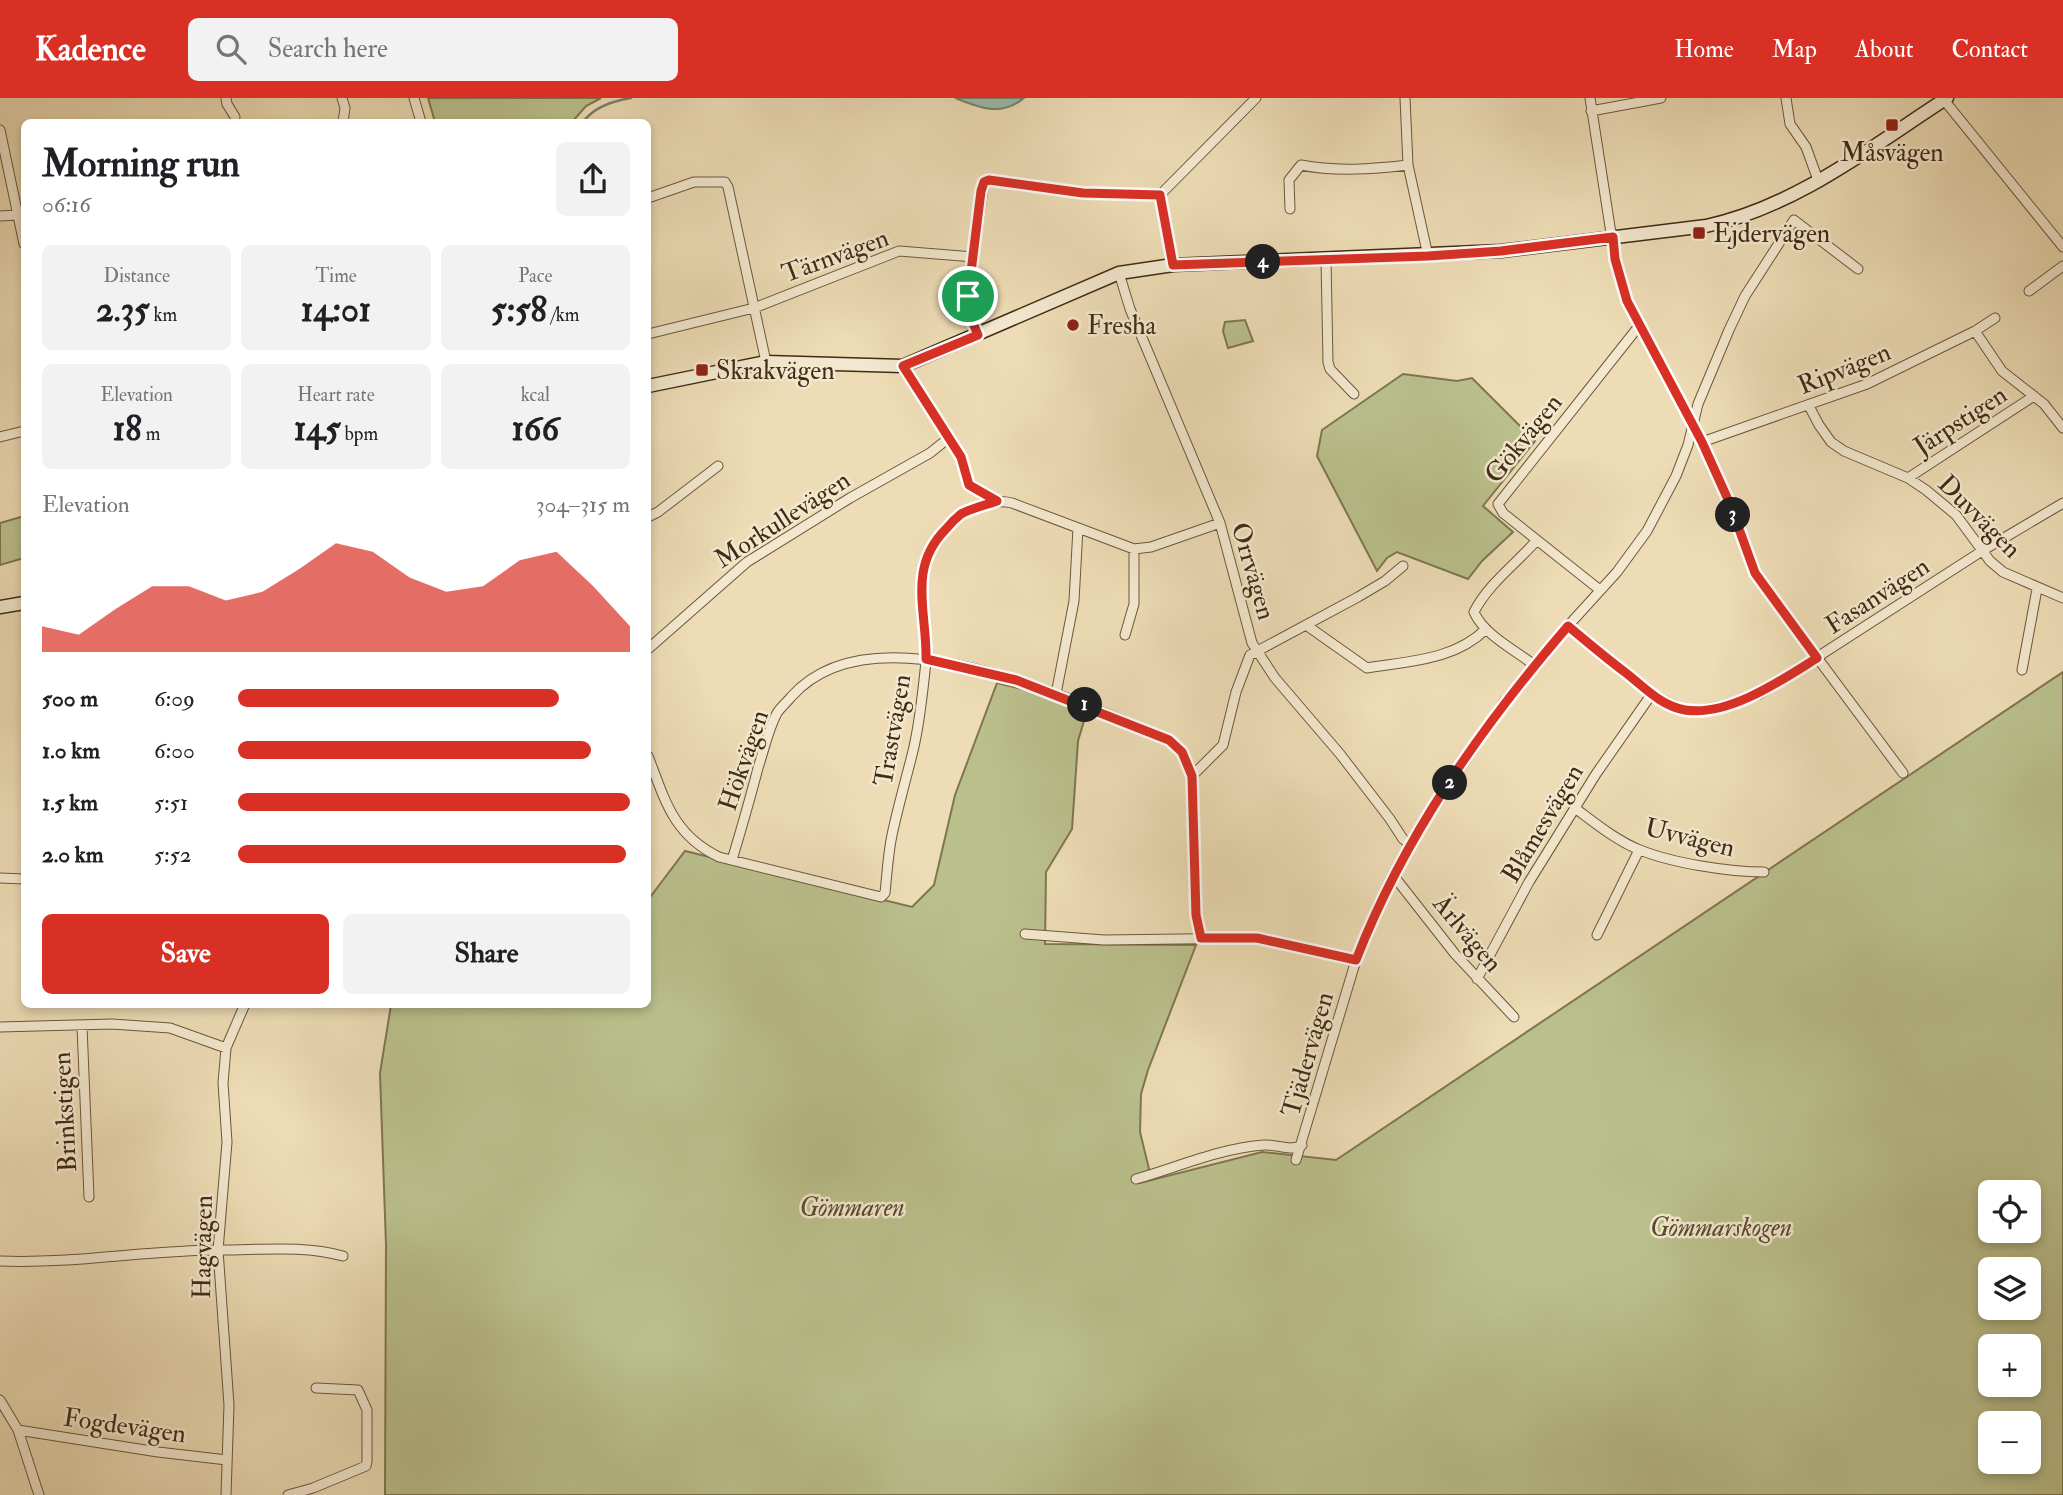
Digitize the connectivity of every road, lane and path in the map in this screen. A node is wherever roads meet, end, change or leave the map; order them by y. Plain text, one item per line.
1 (226, 98) edge
2 (342, 98) edge
3 (414, 98) edge
4 (1256, 98) edge
5 (1405, 98) edge
6 (1590, 98) edge
7 (1661, 98) edge
8 (1786, 98) edge
9 (1945, 99) edge
10 (1591, 111) junction
11 (235, 117) dead end
12 (343, 119) edge
13 (420, 119) edge
14 (0, 130) edge
15 (1408, 165) junction
16 (1818, 180) junction
17 (1160, 195) junction
18 (651, 197) edge
19 (1290, 209) dead end
20 (18, 215) junction
21 (0, 216) edge
22 (21, 230) edge
23 (1613, 237) junction
24 (2063, 247) edge
25 (1428, 256) junction
26 (974, 257) junction
27 (1326, 260) junction
28 (1173, 265) junction
29 (2063, 265) edge
30 (1858, 269) dead end
31 (1119, 273) junction
32 (2029, 291) dead end
33 (754, 309) junction
34 (1996, 318) dead end
35 (1639, 326) junction
36 (1975, 331) junction
37 (651, 333) edge
38 (978, 335) junction
39 (766, 362) junction
40 (903, 366) junction
41 (651, 385) edge
42 (1354, 394) dead end
43 (2034, 396) junction
44 (1809, 406) junction
45 (1692, 424) junction
46 (2063, 428) edge
47 (21, 432) edge
48 (0, 437) edge
49 (950, 437) junction
50 (1702, 442) junction
51 (718, 466) dead end
52 (1908, 478) junction
53 (997, 501) junction
54 (2063, 503) edge
55 (651, 516) edge
56 (1220, 523) junction
57 (1078, 528) junction
58 (1538, 540) junction
59 (1134, 550) junction
60 (1982, 551) junction
61 (1402, 566) dead end
62 (2037, 589) junction
63 (1600, 590) junction
64 (2063, 598) edge
65 (21, 604) edge
66 (0, 607) edge
67 (1306, 625) junction
68 (1568, 626) junction
69 (1486, 629) junction
70 (1125, 635) dead end
71 (651, 646) edge
72 (1258, 652) junction
73 (1817, 658) junction
74 (926, 659) junction
75 (1534, 665) junction
76 (2022, 670) dead end
77 (1056, 694) junction
78 (1651, 695) junction
79 (651, 764) edge
80 (1903, 773) dead end
81 (1192, 776) junction
82 (1576, 808) junction
83 (1410, 844) junction
84 (1639, 850) junction
85 (732, 860) junction
86 (1764, 872) dead end
87 (1393, 875) junction
88 (0, 878) edge
89 (21, 879) edge
90 (1025, 934) dead end
91 (1597, 935) dead end
92 (1201, 938) junction
93 (1356, 960) junction
94 (1477, 979) junction
95 (242, 1008) edge
96 (1514, 1017) dead end
97 (82, 1026) junction
98 (0, 1027) edge
99 (226, 1048) junction
100 (1302, 1145) junction
101 (1296, 1160) dead end
102 (1136, 1180) dead end
103 (89, 1197) dead end
104 (218, 1250) junction
105 (343, 1256) dead end
106 (0, 1261) edge
107 (316, 1388) dead end
108 (0, 1399) edge
109 (18, 1430) junction
110 (227, 1460) junction
111 (39, 1495) edge
112 (226, 1495) edge
113 (288, 1495) edge

1 - 11 street
2 - 12 street
3 - 13 street
4 - 17 street
5 - 15 street
6 - 10 street
7 - 10 street
8 - 16 street
9 - 16 street
9 - 24 street
10 - 23 street
14 - 20 street
15 - 19 street
15 - 25 street
16 - 23 street
17 - 26 street
17 - 28 street
18 - 33 street
20 - 21 street
20 - 22 street
23 - 25 street
23 - 35 street
25 - 27 street
26 - 33 street, Tärnvägen
26 - 38 street
27 - 28 street
27 - 42 street
28 - 31 street
29 - 32 street
30 - 45 street, Tjädervägen
31 - 38 street
31 - 56 street, Orrvägen
33 - 37 street
33 - 39 street
34 - 36 street, Ripvägen
35 - 45 street
35 - 58 street, Gökvägen
36 - 43 street
36 - 44 street, Ripvägen
38 - 40 street
39 - 40 street
39 - 41 street
40 - 49 street
43 - 46 street
43 - 52 street, Järpstigen
44 - 50 street, Ripvägen
44 - 52 street, Duvvägen
45 - 50 street
45 - 63 street, Tjädervägen
47 - 48 street
49 - 53 street
49 - 71 street, Morkullevägen
50 - 73 street
51 - 55 street
52 - 60 street, Duvvägen
53 - 57 street
53 - 74 street, Trastvägen
54 - 60 street, Fasanvägen
56 - 59 street
56 - 72 street, Orrvägen
57 - 59 street
57 - 77 street
58 - 63 street, Gökvägen
58 - 69 street
59 - 70 street
60 - 62 street, Duvvägen
60 - 73 street, Fasanvägen
61 - 67 street
62 - 64 street, Duvvägen
62 - 76 street
63 - 68 street, Tjädervägen
65 - 66 street
67 - 69 street
67 - 72 street
68 - 75 street, Tjädervägen
68 - 78 street, Fasanvägen
69 - 75 street
72 - 81 street
72 - 83 street, Orrvägen
73 - 78 street, Fasanvägen
73 - 80 street
74 - 77 street, Hökvägen
74 - 85 street, Hökvägen
74 - 85 street, Trastvägen
75 - 83 street, Tjädervägen
77 - 81 street, Hökvägen
78 - 82 street, Blåmesvägen
79 - 85 street
81 - 92 street, Hökvägen
82 - 84 street, Uvvägen
82 - 94 street, Blåmesvägen
83 - 87 street, Tjädervägen
84 - 86 street, Uvvägen
84 - 91 street
87 - 93 street, Tjädervägen
87 - 94 street, Ärlvägen
88 - 89 street
90 - 92 street
92 - 93 street
93 - 100 street, Tjädervägen
94 - 96 street, Ärlvägen
95 - 99 street, Hagvägen
97 - 98 street
97 - 99 street
97 - 103 street, Brinkstigen
99 - 104 street, Hagvägen
100 - 101 street, Tjädervägen
100 - 102 street, Tjädervägen
104 - 105 street
104 - 106 street
104 - 110 street, Hagvägen
107 - 113 street
108 - 109 street
109 - 110 street, Fogdevägen
109 - 111 street
110 - 112 street, Hagvägen

